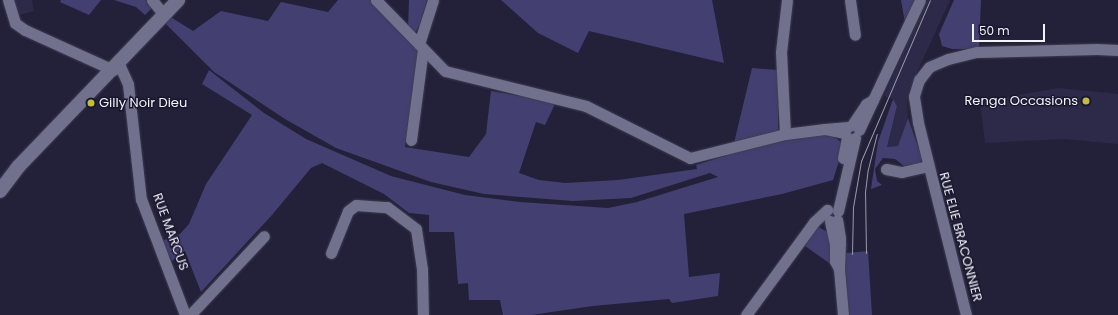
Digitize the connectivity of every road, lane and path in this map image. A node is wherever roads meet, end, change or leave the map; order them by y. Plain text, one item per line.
1 (8, 0) edge
2 (152, 0) edge
3 (178, 0) edge
4 (376, 0) edge
5 (433, 0) edge
6 (787, 0) edge
7 (850, 0) edge
8 (920, 0) edge
9 (164, 15) junction
10 (855, 35) dead end
11 (421, 46) junction
12 (1118, 50) edge
13 (116, 67) junction
14 (851, 131) junction
15 (785, 134) junction
16 (411, 140) dead end
17 (927, 166) junction
18 (886, 169) dead end
19 (0, 191) edge
20 (832, 215) junction
21 (264, 236) dead end
22 (331, 253) dead end
23 (185, 315) edge
24 (190, 315) edge
25 (423, 315) edge
26 (746, 315) edge
27 (843, 315) edge
28 (966, 315) edge

1 - 13 street
2 - 9 street
3 - 9 street
4 - 11 street
5 - 11 street
6 - 15 street
7 - 10 street
8 - 14 street
9 - 13 street
11 - 15 street
11 - 16 street
12 - 17 street, RUE ELIE BRACONNIER
13 - 19 street
13 - 23 street, RUE MARCUS
14 - 15 street
14 - 20 street
17 - 18 street, RUE ELIE BRACONNIER
17 - 28 street, RUE ELIE BRACONNIER
20 - 26 street
20 - 27 street
21 - 24 street
22 - 25 street

